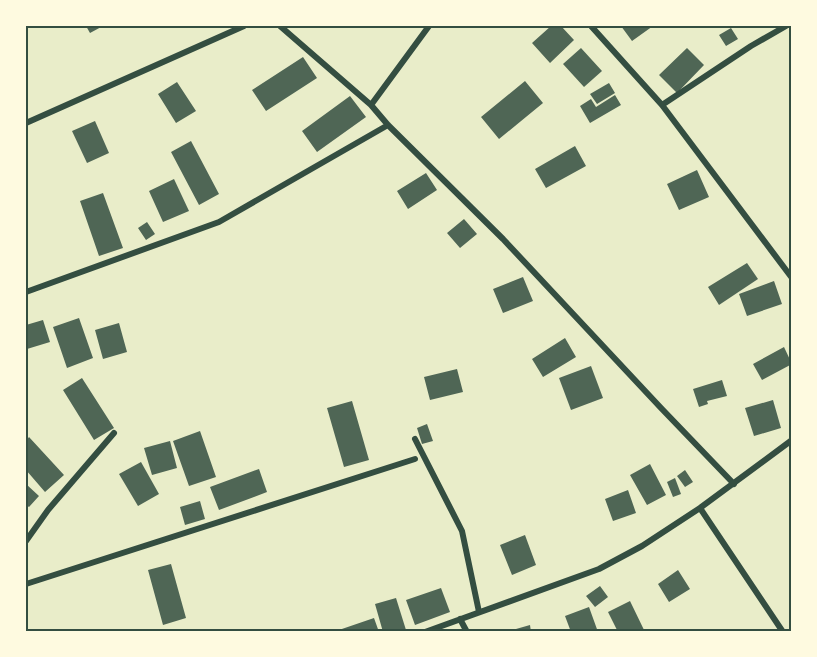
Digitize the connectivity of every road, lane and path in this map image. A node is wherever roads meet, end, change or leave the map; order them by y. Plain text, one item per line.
1 (244, 26) edge
2 (280, 26) edge
3 (429, 26) edge
4 (591, 26) edge
5 (786, 26) edge
6 (370, 105) junction
7 (662, 105) junction
8 (26, 123) edge
9 (388, 125) junction
10 (792, 278) edge
11 (26, 292) edge
12 (114, 433) dead end
13 (415, 439) dead end
14 (792, 440) edge
15 (415, 459) dead end
16 (734, 484) junction
17 (700, 508) junction
18 (26, 541) edge
19 (26, 584) edge
20 (479, 612) junction
21 (460, 619) junction
22 (425, 632) edge
23 (467, 632) edge
24 (783, 632) edge

1 - 8 street
2 - 6 street
3 - 6 street
4 - 7 street
5 - 7 street
6 - 9 street
7 - 10 street
9 - 11 street
9 - 16 street
12 - 18 street
13 - 20 street
14 - 16 street
15 - 19 street
16 - 17 street
17 - 20 street
17 - 24 street
20 - 21 street
21 - 22 street
21 - 23 street

